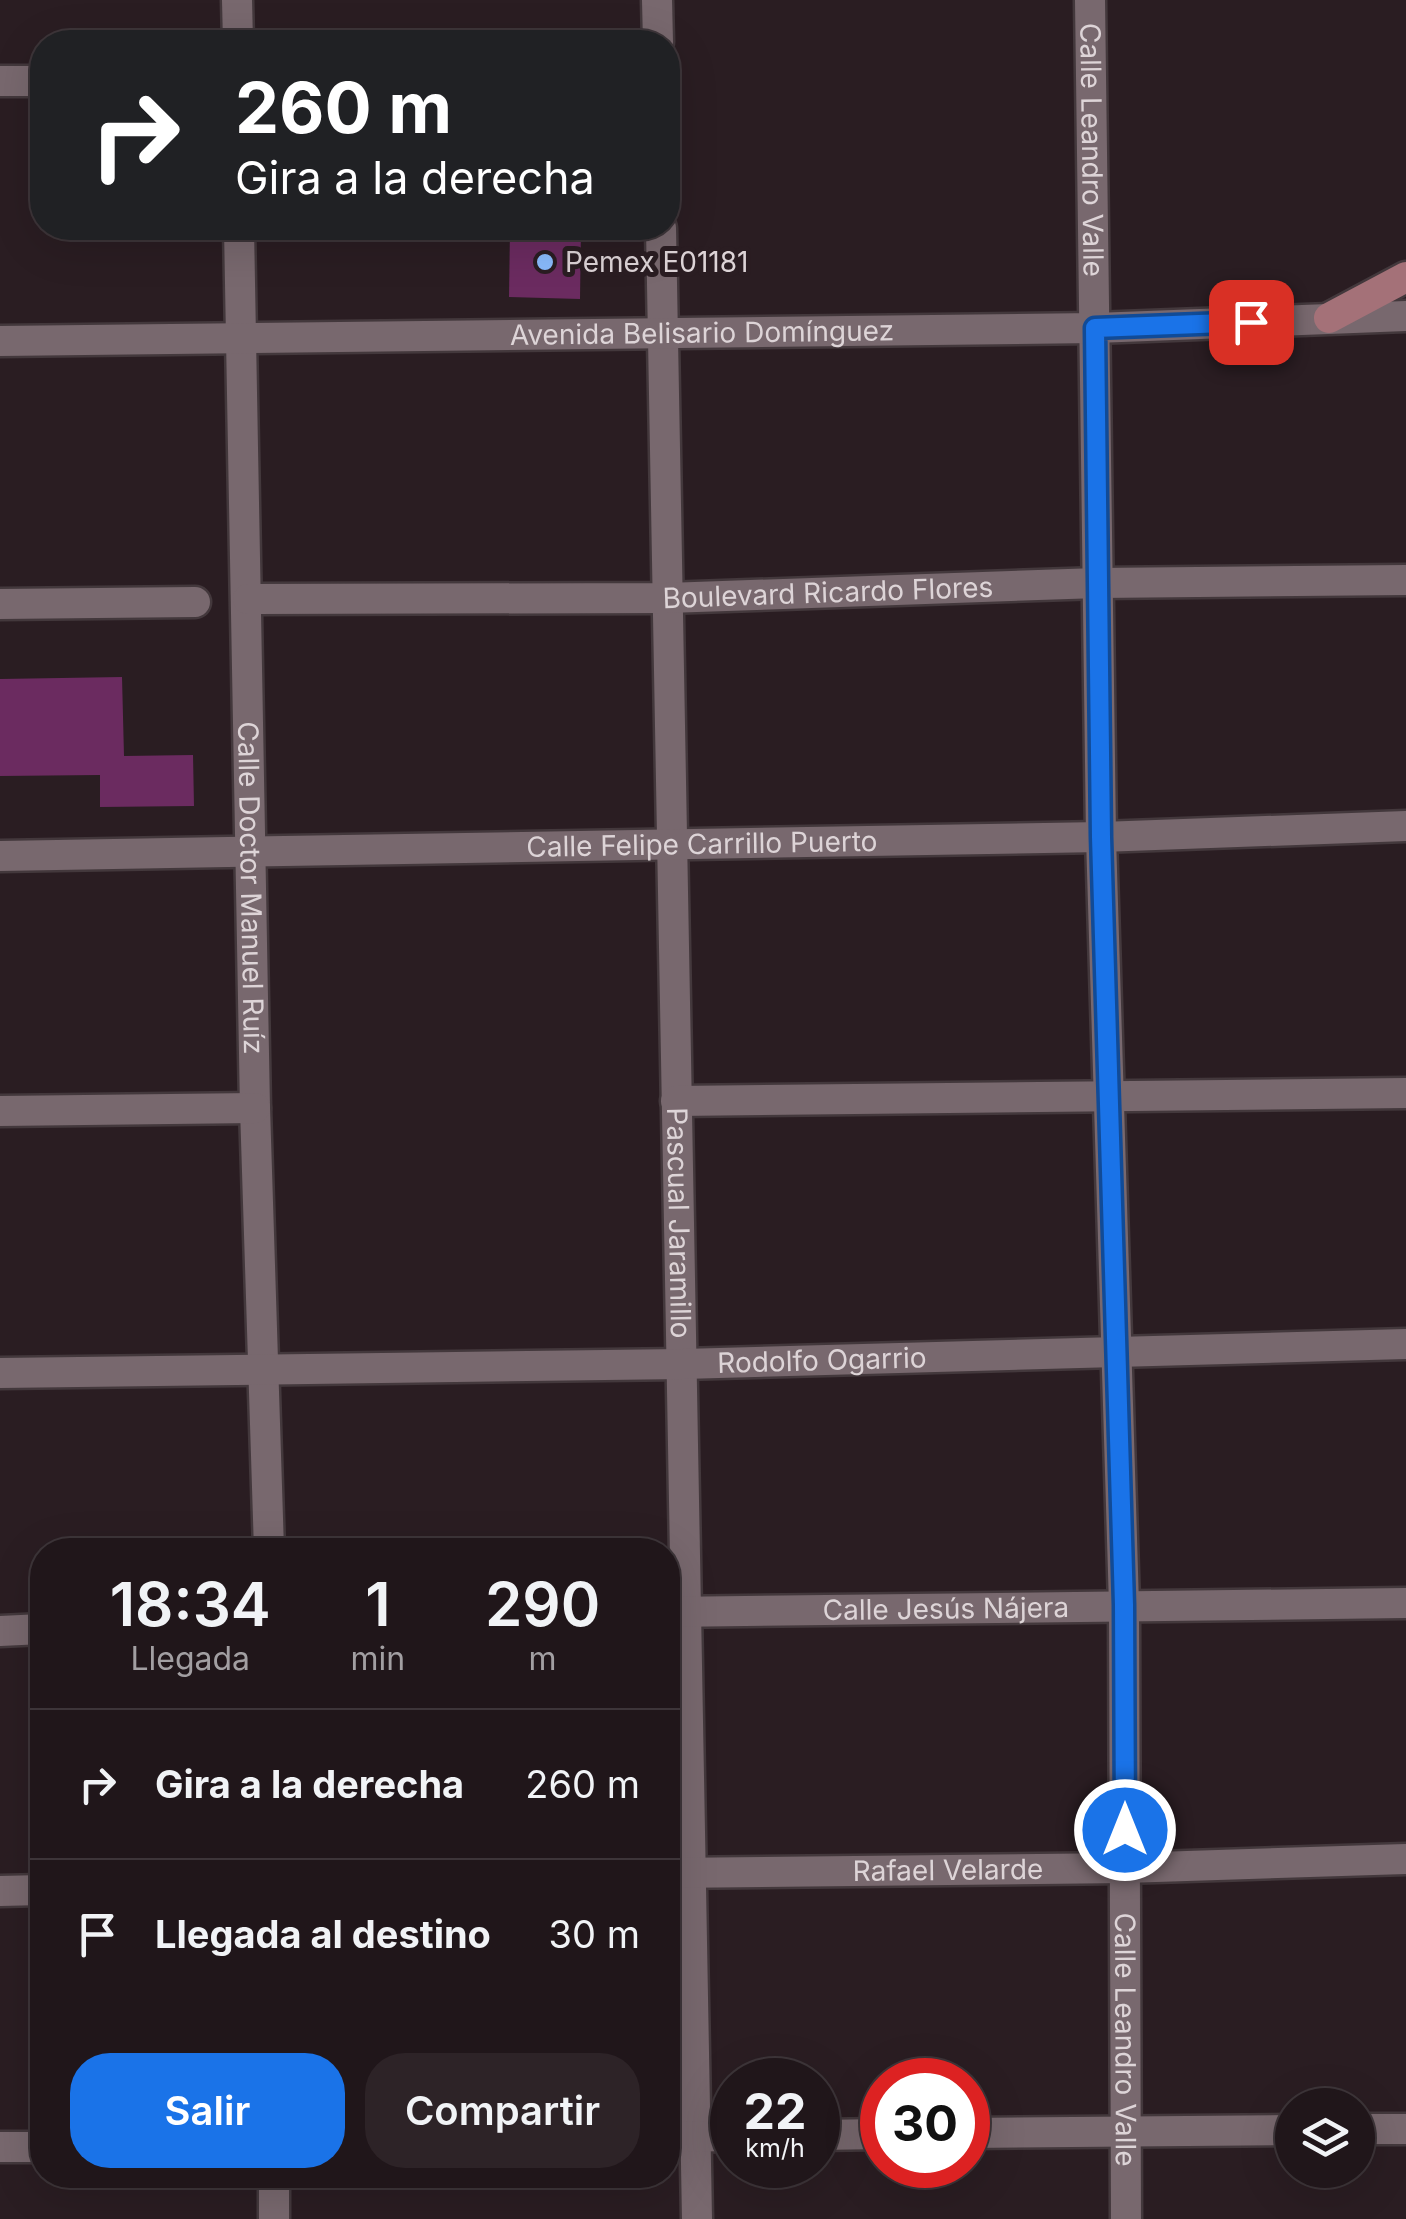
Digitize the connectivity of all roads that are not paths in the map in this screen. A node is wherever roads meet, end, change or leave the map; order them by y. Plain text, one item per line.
1 (237, 0) edge
2 (657, 0) edge
3 (1090, 0) edge
4 (238, 30) edge
5 (658, 30) edge
6 (30, 81) edge
7 (0, 82) edge
8 (240, 240) edge
9 (662, 240) edge
10 (1406, 277) edge
11 (1406, 316) edge
12 (1329, 318) junction
13 (1095, 328) junction
14 (664, 332) junction
15 (241, 336) junction
16 (0, 341) edge
17 (1406, 580) edge
18 (1098, 583) junction
19 (668, 598) junction
20 (248, 599) junction
21 (195, 602) dead end
22 (0, 604) edge
23 (1406, 826) edge
24 (1101, 837) junction
25 (672, 844) junction
26 (251, 852) junction
27 (0, 856) edge
28 (1406, 1094) edge
29 (1110, 1097) junction
30 (676, 1100) junction
31 (255, 1108) junction
32 (0, 1111) edge
33 (1406, 1344) edge
34 (1118, 1354) junction
35 (683, 1364) junction
36 (265, 1371) junction
37 (0, 1373) edge
38 (269, 1538) edge
39 (678, 1538) edge
40 (1405, 1604) edge
41 (1124, 1605) junction
42 (680, 1612) edge
43 (30, 1630) edge
44 (0, 1631) edge
45 (1406, 1860) edge
46 (1125, 1868) junction
47 (680, 1873) edge
48 (0, 1890) edge
49 (30, 1890) edge
50 (680, 2049) edge
51 (1375, 2129) edge
52 (1406, 2129) edge
53 (1275, 2130) edge
54 (1126, 2131) junction
55 (990, 2133) edge
56 (710, 2136) edge
57 (681, 2137) edge
58 (0, 2147) edge
59 (30, 2147) edge
60 (274, 2188) edge
61 (274, 2219) edge
62 (696, 2219) edge
63 (1126, 2219) edge

1 - 4 street
2 - 5 street
3 - 13 street, Calle Leandro Valle
6 - 7 street
8 - 15 street, Calle Doctor Manuel Ruíz
9 - 14 street, Pascual Jaramillo
10 - 12 main road
11 - 12 street, Avenida Belisario Domínguez
12 - 13 street, Avenida Belisario Domínguez
13 - 14 street, Avenida Belisario Domínguez
13 - 18 street, Calle Leandro Valle
14 - 15 street, Avenida Belisario Domínguez
14 - 19 street, Pascual Jaramillo
15 - 16 street, Avenida Belisario Domínguez
15 - 20 street, Calle Doctor Manuel Ruíz
17 - 18 street, Boulevard Ricardo Flores
18 - 19 street, Boulevard Ricardo Flores
18 - 24 street, Calle Leandro Valle
19 - 20 street, Boulevard Ricardo Flores
19 - 25 street, Pascual Jaramillo
20 - 26 street, Calle Doctor Manuel Ruíz
21 - 22 street
23 - 24 street, Calle Felipe Carrillo Puerto
24 - 25 street, Calle Felipe Carrillo Puerto
24 - 29 street, Calle Leandro Valle
25 - 26 street, Calle Felipe Carrillo Puerto
25 - 30 street, Pascual Jaramillo
26 - 27 street, Calle Felipe Carrillo Puerto
26 - 31 street, Calle Doctor Manuel Ruíz
28 - 29 street
29 - 30 street
29 - 34 street, Calle Leandro Valle
30 - 35 street, Pascual Jaramillo
31 - 32 street
31 - 36 street, Calle Doctor Manuel Ruíz
33 - 34 street, Rodolfo Ogarrio
34 - 35 street, Rodolfo Ogarrio
34 - 41 street, Calle Leandro Valle
35 - 36 street, Rodolfo Ogarrio
35 - 39 street, Pascual Jaramillo
36 - 37 street, Rodolfo Ogarrio
36 - 38 street, Calle Doctor Manuel Ruíz
40 - 41 street, Calle Jesús Nájera
41 - 42 street, Calle Jesús Nájera
41 - 46 street, Calle Leandro Valle
43 - 44 street
45 - 46 street, Rafael Velarde
46 - 47 street, Rafael Velarde
46 - 54 street, Calle Leandro Valle
48 - 49 street
50 - 57 street, Pascual Jaramillo
51 - 52 street
53 - 54 street
54 - 55 street
54 - 63 street, Calle Leandro Valle
56 - 57 street
57 - 62 street, Pascual Jaramillo
58 - 59 street
60 - 61 street

